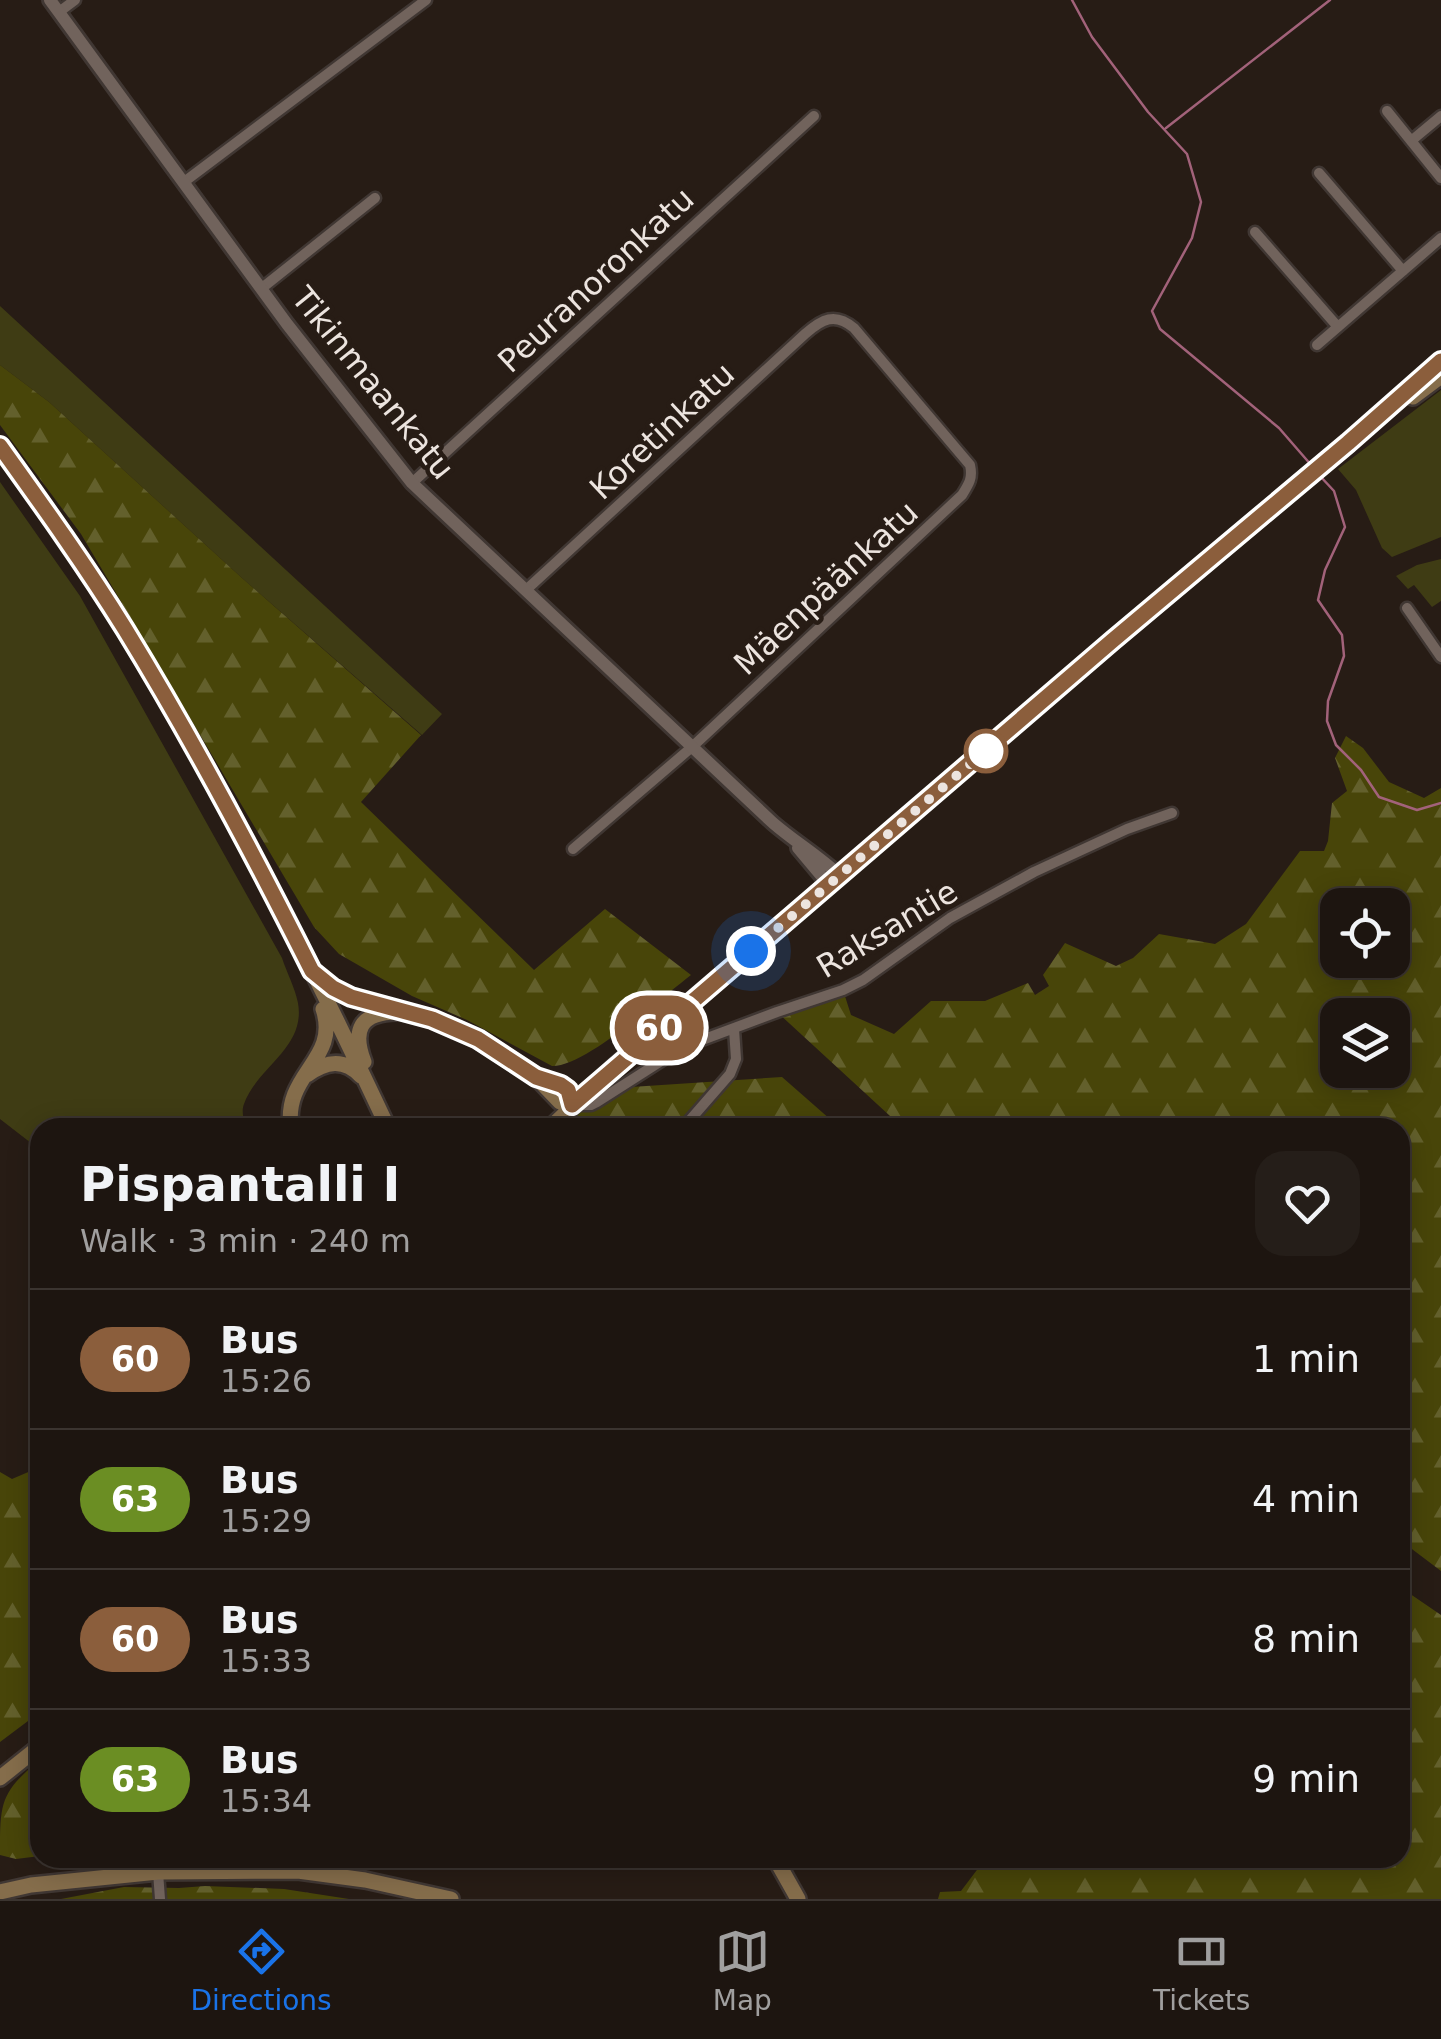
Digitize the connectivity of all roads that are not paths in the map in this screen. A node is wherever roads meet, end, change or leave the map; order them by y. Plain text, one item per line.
1 (75, 0) edge
2 (426, 0) edge
3 (54, 6) edge
4 (1386, 111) dead end
5 (814, 116) dead end
6 (1441, 116) edge
7 (1411, 141) junction
8 (1319, 173) dead end
9 (1441, 178) edge
10 (184, 182) junction
11 (375, 198) dead end
12 (1254, 232) dead end
13 (1441, 238) edge
14 (1403, 271) junction
15 (262, 288) junction
16 (838, 318) joint
17 (1338, 327) junction
18 (1317, 345) dead end
19 (1441, 361) edge
20 (1441, 376) edge
21 (1348, 443) junction
22 (0, 446) edge
23 (412, 483) junction
24 (526, 590) junction
25 (1407, 608) dead end
26 (1441, 657) edge
27 (692, 747) junction
28 (1172, 813) dead end
29 (573, 849) dead end
30 (834, 880) junction
31 (304, 954) junction
32 (312, 971) junction
33 (415, 1014) junction
34 (734, 1029) junction
35 (302, 1078) junction
36 (366, 1083) junction
37 (572, 1105) junction
38 (292, 1118) edge
39 (383, 1118) edge
40 (385, 1118) edge
41 (560, 1118) edge
42 (692, 1118) edge
43 (30, 1754) edge
44 (0, 1778) edge
45 (781, 1868) edge
46 (158, 1872) junction
47 (97, 1878) junction
48 (0, 1892) edge
49 (16, 1899) edge
50 (160, 1899) edge
51 (451, 1899) edge
52 (798, 1899) edge

1 - 3 street
2 - 10 street
3 - 10 street, Tikinmaankatu
4 - 7 street
5 - 23 street, Peuranoronkatu
6 - 7 street
7 - 9 street
8 - 14 street
10 - 15 street, Tikinmaankatu
11 - 15 street
12 - 17 street
13 - 14 street
14 - 17 street
15 - 23 street, Tikinmaankatu
16 - 24 street, Koretinkatu
16 - 27 street, Mäenpäänkatu
17 - 18 street
19 - 21 main road
20 - 21 main road
21 - 30 main road
22 - 31 main road
23 - 24 street, Tikinmaankatu
24 - 27 street, Tikinmaankatu
25 - 26 street
27 - 29 street, Mäenpäänkatu
27 - 30 street, Tikinmaankatu
28 - 34 street, Raksantie
30 - 37 main road
31 - 32 main road
31 - 35 main road
32 - 33 main road
32 - 36 main road
33 - 37 main road
33 - 40 main road
34 - 37 street, Raksantie
34 - 42 street
35 - 36 main road
35 - 38 main road
36 - 39 main road
37 - 41 main road
43 - 44 main road
45 - 52 main road
46 - 47 main road
46 - 50 street
46 - 51 main road
47 - 48 main road
47 - 49 main road

